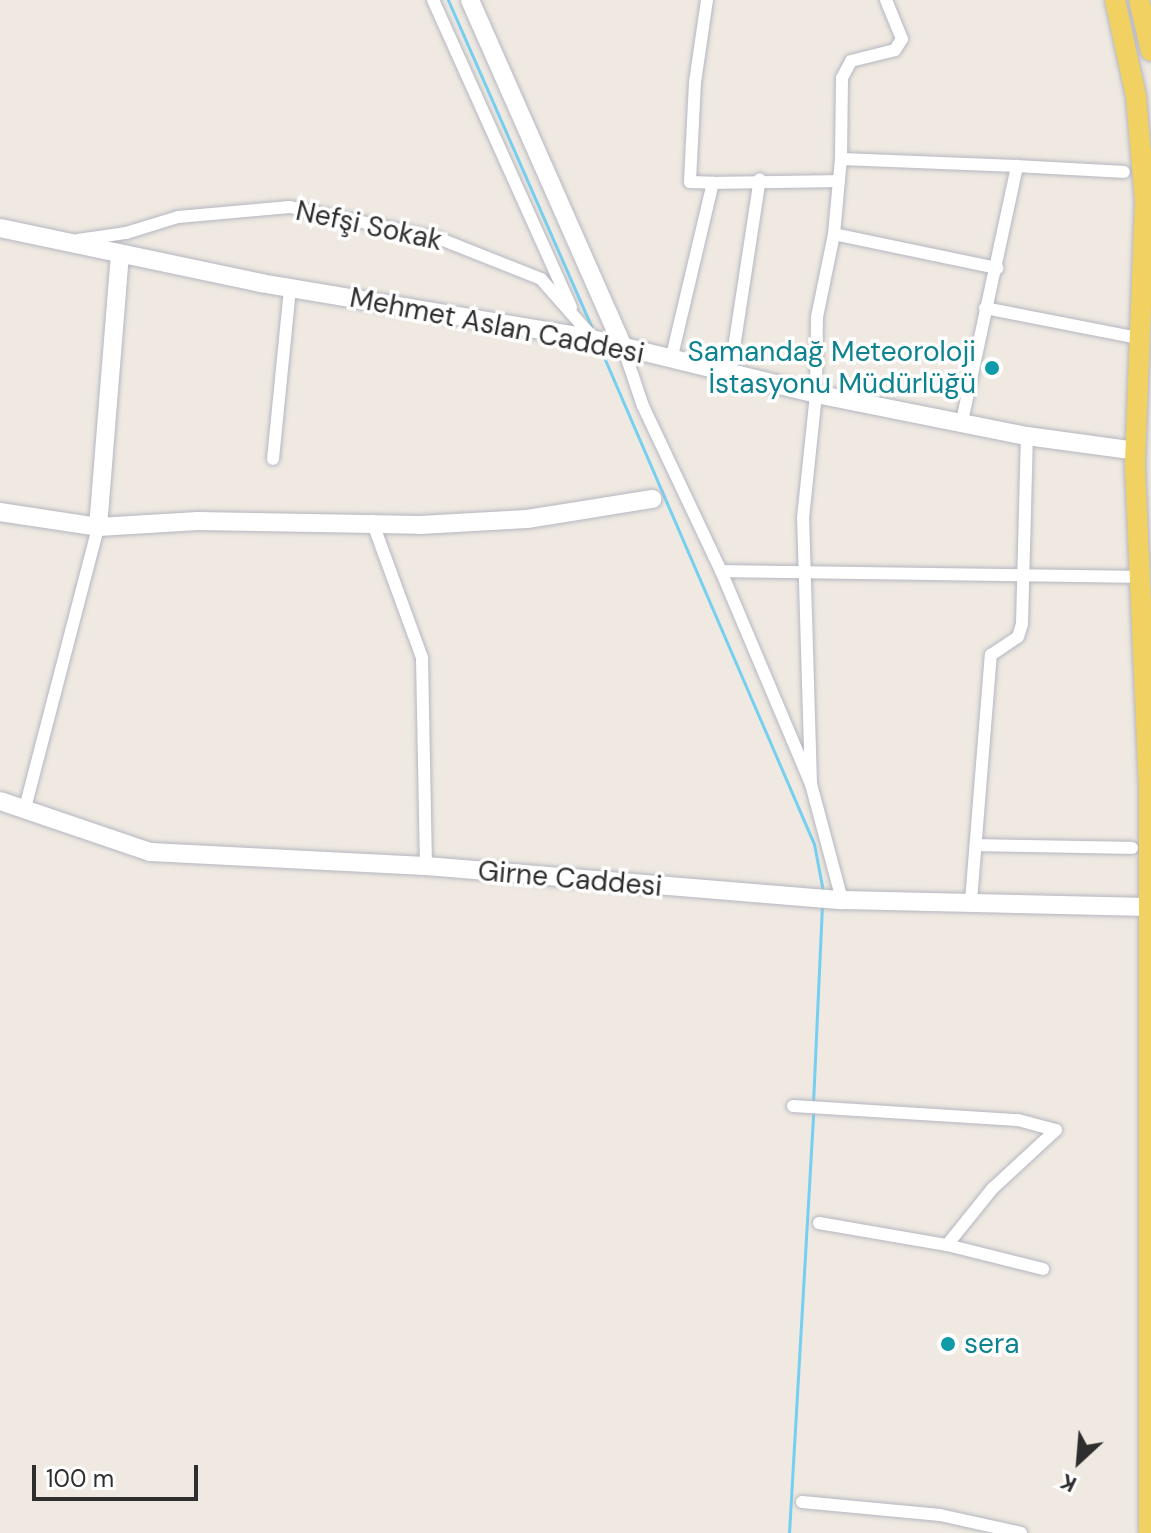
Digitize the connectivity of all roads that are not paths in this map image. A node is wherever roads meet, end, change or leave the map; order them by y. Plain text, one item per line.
1 (433, 0) edge
2 (470, 0) edge
3 (707, 0) edge
4 (886, 0) edge
5 (1115, 0) edge
6 (1139, 0) edge
7 (1151, 51) edge
8 (841, 159) junction
9 (1017, 166) junction
10 (1124, 172) dead end
11 (760, 179) junction
12 (839, 181) junction
13 (713, 183) junction
14 (0, 228) edge
15 (834, 234) junction
16 (60, 242) junction
17 (120, 255) junction
18 (997, 268) junction
19 (290, 288) junction
20 (985, 308) junction
21 (576, 318) junction
22 (1143, 339) junction
23 (598, 344) junction
24 (623, 347) junction
25 (671, 360) junction
26 (730, 374) junction
27 (816, 394) junction
28 (962, 421) junction
29 (1151, 434) edge
30 (1027, 436) junction
31 (1136, 451) junction
32 (273, 459) dead end
33 (1151, 475) edge
34 (652, 499) dead end
35 (0, 512) edge
36 (372, 521) junction
37 (98, 527) junction
38 (808, 570) junction
39 (721, 571) junction
40 (1025, 572) junction
41 (1142, 577) junction
42 (811, 784) junction
43 (0, 801) edge
44 (25, 808) junction
45 (976, 845) junction
46 (1132, 848) dead end
47 (426, 866) junction
48 (842, 900) junction
49 (971, 901) junction
50 (1149, 907) junction
51 (793, 1106) dead end
52 (819, 1223) dead end
53 (947, 1245) junction
54 (1043, 1269) dead end
55 (802, 1502) dead end
56 (1021, 1533) edge
57 (1149, 1533) edge

1 - 21 street
2 - 24 street
3 - 13 street
4 - 8 street
5 - 22 main road
6 - 7 main road
8 - 9 street
8 - 12 street
9 - 10 street
9 - 18 street
11 - 12 street
11 - 13 street
11 - 26 street
12 - 15 street
13 - 25 street
14 - 16 street, Mehmet Aslan Caddesi
15 - 18 street
15 - 27 street
16 - 17 street, Mehmet Aslan Caddesi
16 - 21 street, Nefşi Sokak
17 - 19 street, Mehmet Aslan Caddesi
17 - 37 street
18 - 20 street
19 - 23 street, Mehmet Aslan Caddesi
19 - 32 street
20 - 22 street
20 - 28 street
21 - 23 street, Nefşi Sokak
22 - 31 main road
23 - 24 street, Mehmet Aslan Caddesi
24 - 25 street, Mehmet Aslan Caddesi
24 - 39 street
25 - 26 street, Mehmet Aslan Caddesi
26 - 27 street, Mehmet Aslan Caddesi
27 - 28 street, Mehmet Aslan Caddesi
27 - 38 street
28 - 30 street, Mehmet Aslan Caddesi
29 - 31 main road
30 - 31 street, Mehmet Aslan Caddesi
30 - 40 street
31 - 33 main road
31 - 41 main road
34 - 36 street
35 - 37 street
36 - 37 street
36 - 47 street
37 - 44 street
38 - 39 street
38 - 40 street
38 - 42 street
39 - 42 street
40 - 41 street
40 - 45 street
41 - 50 main road
42 - 48 street
43 - 44 street, Girne Caddesi
44 - 47 street, Girne Caddesi
45 - 46 street
45 - 49 street
47 - 48 street, Girne Caddesi
48 - 49 street, Girne Caddesi
49 - 50 street, Girne Caddesi
50 - 57 main road
51 - 53 street
52 - 53 street
53 - 54 street
55 - 56 street

